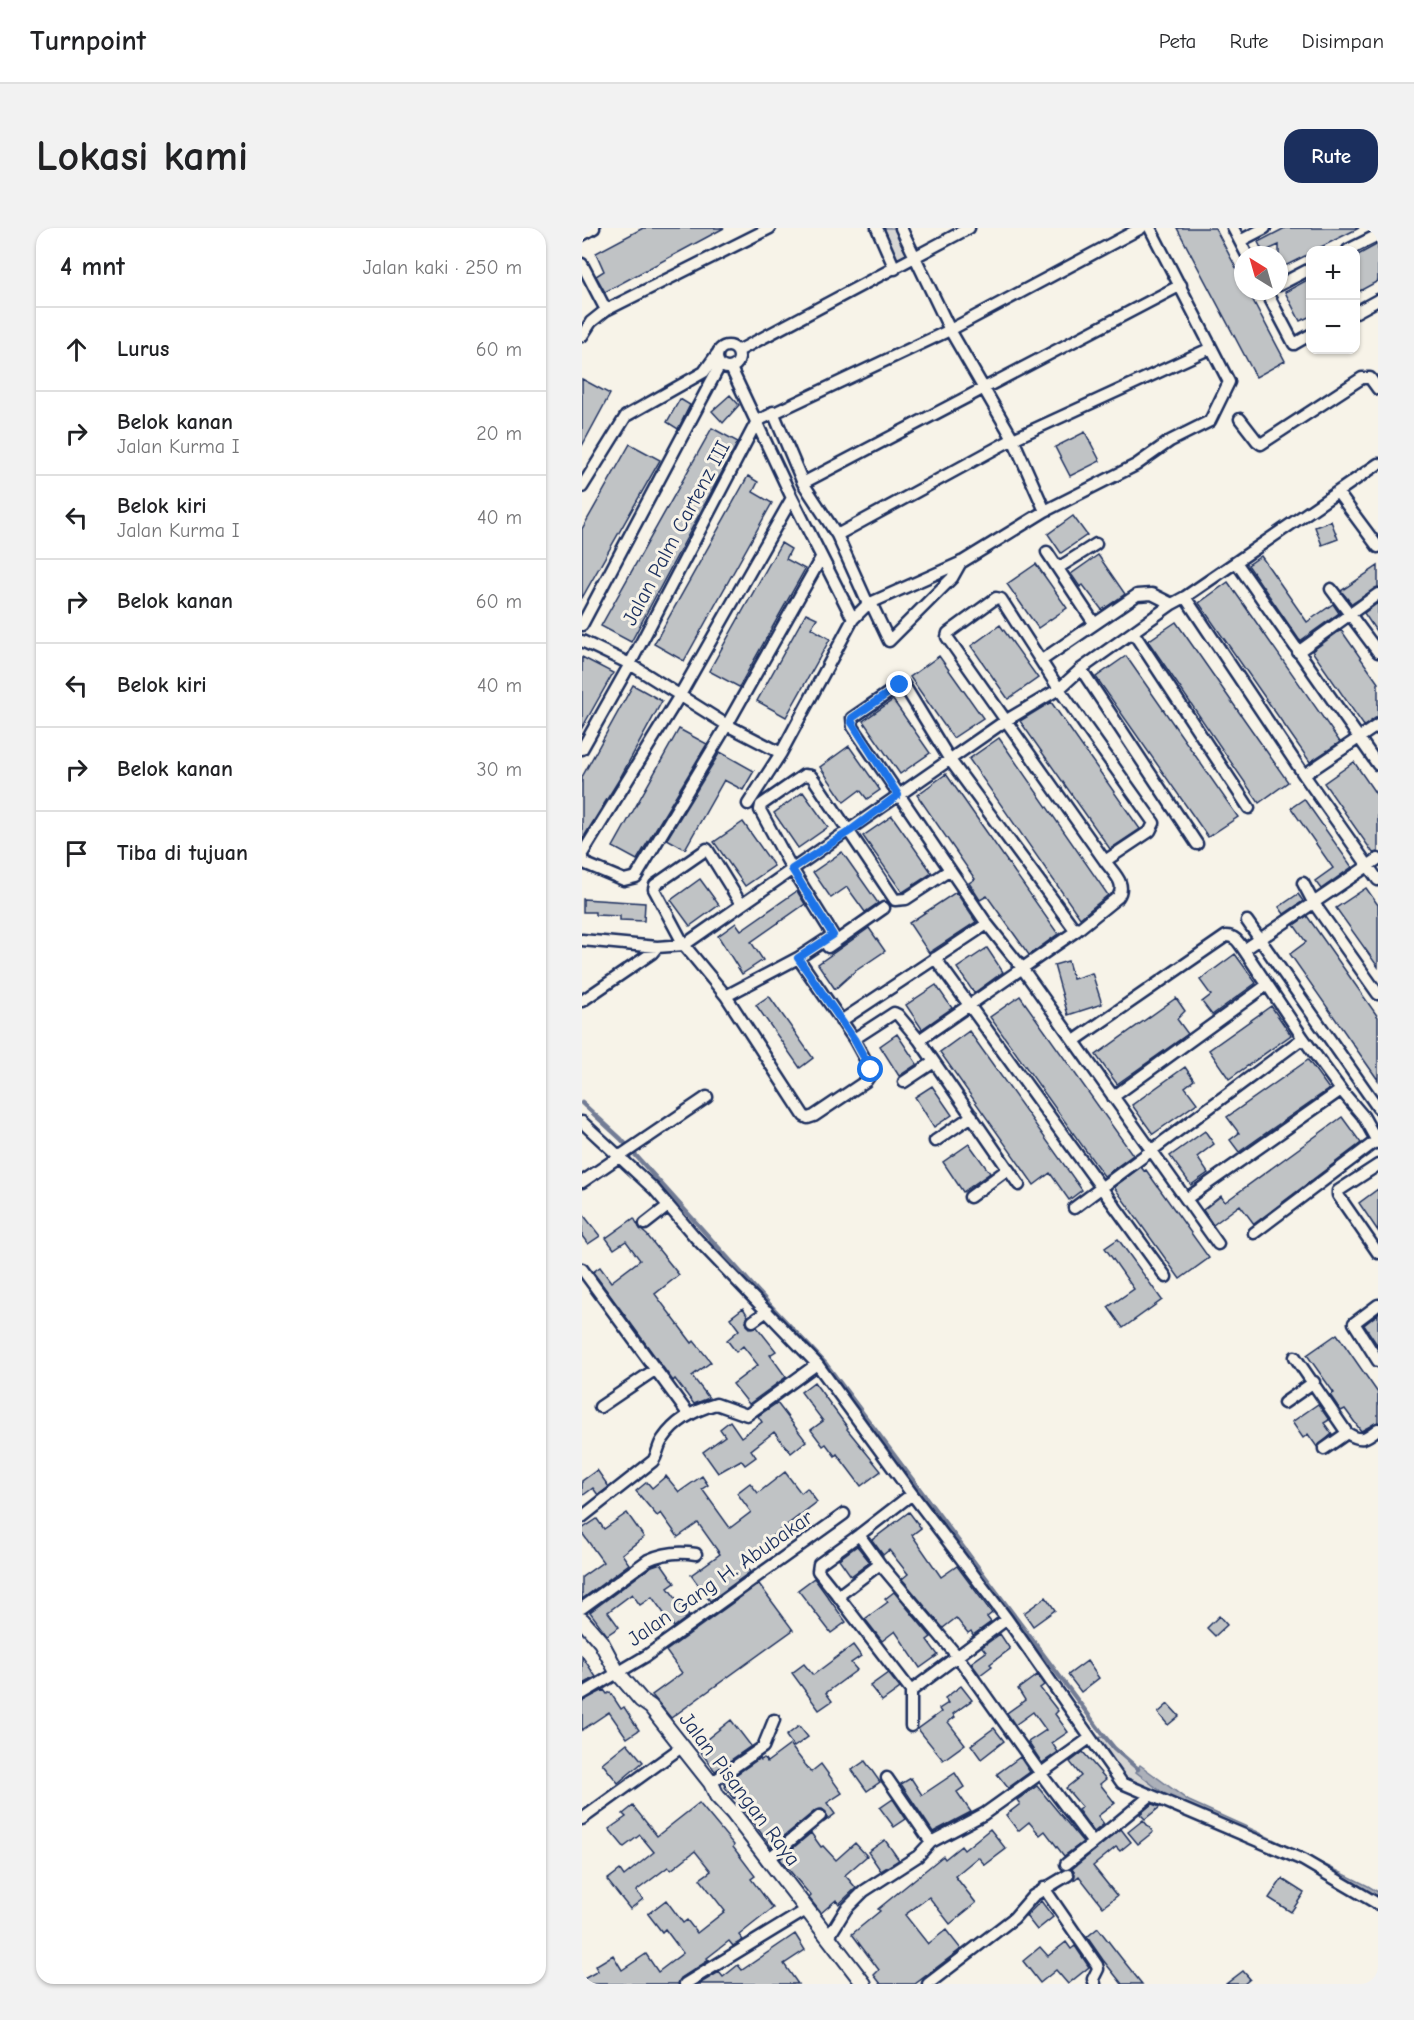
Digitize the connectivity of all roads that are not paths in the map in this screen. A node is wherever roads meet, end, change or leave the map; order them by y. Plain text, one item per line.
1 (594, 228) edge
2 (770, 228) edge
3 (877, 228) edge
4 (901, 228) edge
5 (969, 228) edge
6 (1141, 228) edge
7 (1150, 228) edge
8 (1233, 228) edge
9 (1265, 228) edge
10 (582, 235) edge
11 (1378, 235) edge
12 (1240, 241) junction
13 (1242, 246) edge
14 (1356, 246) edge
15 (916, 258) junction
16 (582, 264) edge
17 (895, 269) junction
18 (1306, 272) edge
19 (1288, 280) edge
20 (1181, 285) junction
21 (1272, 300) edge
22 (1378, 300) edge
23 (606, 310) junction
24 (1360, 310) edge
25 (950, 330) junction
26 (582, 336) edge
27 (1306, 338) edge
28 (1211, 348) junction
29 (738, 351) junction
30 (718, 360) junction
31 (731, 368) junction
32 (982, 388) junction
33 (1378, 389) edge
34 (773, 412) junction
35 (1240, 419) dead end
36 (757, 421) junction
37 (1013, 439) junction
38 (1378, 464) edge
39 (803, 483) junction
40 (582, 487) edge
41 (1338, 493) junction
42 (792, 498) junction
43 (1046, 512) junction
44 (837, 535) junction
45 (1096, 544) dead end
46 (1378, 547) edge
47 (1047, 552) dead end
48 (821, 558) junction
49 (962, 562) junction
50 (1236, 562) junction
51 (1058, 568) junction
52 (1331, 589) dead end
53 (1378, 594) edge
54 (1185, 597) junction
55 (869, 603) junction
56 (1172, 604) junction
57 (1350, 614) junction
58 (853, 619) junction
59 (1094, 623) junction
60 (582, 626) edge
61 (1133, 632) junction
62 (582, 641) edge
63 (1298, 652) junction
64 (1378, 652) edge
65 (1042, 660) junction
66 (630, 664) junction
67 (1081, 669) junction
68 (1059, 689) junction
69 (680, 695) junction
70 (1005, 721) junction
71 (727, 725) junction
72 (1378, 725) edge
73 (1359, 738) junction
74 (582, 749) edge
75 (781, 753) junction
76 (1376, 758) edge
77 (950, 760) junction
78 (1304, 775) junction
79 (898, 795) junction
80 (748, 804) dead end
81 (1249, 808) dead end
82 (850, 831) junction
83 (1197, 844) dead end
84 (1378, 859) edge
85 (1105, 861) junction
86 (1368, 866) junction
87 (792, 869) junction
88 (950, 870) junction
89 (1378, 880) edge
90 (1304, 883) dead end
91 (1313, 902) junction
92 (741, 904) junction
93 (884, 908) dead end
94 (1246, 921) dead end
95 (987, 924) junction
96 (1076, 932) junction
97 (1260, 939) junction
98 (582, 940) edge
99 (684, 945) junction
100 (657, 947) junction
101 (1244, 950) junction
102 (935, 958) junction
103 (800, 961) junction
104 (1023, 968) junction
105 (1267, 985) junction
106 (1378, 994) edge
107 (726, 996) junction
108 (582, 1001) edge
109 (969, 1005) junction
110 (841, 1021) junction
111 (1303, 1038) junction
112 (854, 1039) junction
113 (919, 1040) junction
114 (1074, 1041) junction
115 (934, 1062) junction
116 (904, 1082) dead end
117 (1341, 1090) junction
118 (707, 1097) dead end
119 (1113, 1097) junction
120 (1378, 1108) edge
121 (972, 1116) junction
122 (1363, 1116) junction
123 (582, 1122) edge
124 (935, 1141) dead end
125 (1377, 1142) edge
126 (1152, 1150) junction
127 (620, 1158) junction
128 (1378, 1165) edge
129 (1008, 1169) junction
130 (582, 1182) edge
131 (1020, 1185) dead end
132 (1101, 1188) junction
133 (970, 1197) dead end
134 (1186, 1199) junction
135 (668, 1206) junction
136 (1074, 1209) dead end
137 (645, 1224) dead end
138 (1254, 1233) dead end
139 (1218, 1244) dead end
140 (1378, 1253) edge
141 (582, 1269) edge
142 (1166, 1277) dead end
143 (1378, 1305) edge
144 (767, 1311) junction
145 (753, 1321) dead end
146 (1295, 1357) dead end
147 (1378, 1361) edge
148 (817, 1364) junction
149 (656, 1369) junction
150 (1314, 1382) junction
151 (1284, 1403) dead end
152 (600, 1407) dead end
153 (689, 1415) junction
154 (1378, 1430) edge
155 (1347, 1433) junction
156 (1324, 1449) dead end
157 (912, 1494) junction
158 (844, 1514) dead end
159 (582, 1517) edge
160 (860, 1535) junction
161 (696, 1554) dead end
162 (880, 1564) junction
163 (838, 1596) junction
164 (582, 1608) edge
165 (1007, 1618) junction
166 (582, 1620) edge
167 (958, 1657) junction
168 (617, 1672) junction
169 (911, 1691) junction
170 (582, 1694) edge
171 (774, 1720) dead end
172 (911, 1726) dead end
173 (1090, 1738) junction
174 (683, 1746) junction
175 (1041, 1774) junction
176 (887, 1778) dead end
177 (711, 1783) junction
178 (1150, 1796) junction
179 (820, 1816) dead end
180 (582, 1819) edge
181 (931, 1842) junction
182 (1093, 1843) junction
183 (767, 1860) junction
184 (1044, 1888) junction
185 (1378, 1904) edge
186 (806, 1910) junction
187 (828, 1938) junction
188 (685, 1984) edge
189 (864, 1984) edge
190 (928, 1984) edge
191 (1095, 1984) edge

1 - 10 street
2 - 23 street
3 - 17 street
4 - 15 street
5 - 15 street
6 - 25 street
7 - 20 street
8 - 12 street
9 - 12 street
11 - 14 street
12 - 13 street
15 - 17 street
15 - 25 street
16 - 23 street
17 - 29 street
18 - 19 street
20 - 28 street
20 - 32 street
21 - 27 street
22 - 24 street
23 - 26 street
25 - 32 street
25 - 34 street
28 - 37 street
28 - 43 street
29 - 30 street
29 - 31 street
30 - 31 street
30 - 40 street
30 - 60 street
31 - 36 street
32 - 37 street
32 - 39 street
33 - 35 street
34 - 36 street
34 - 39 street
36 - 42 street
36 - 66 street, Jalan Palm Cartenz III
37 - 43 street
37 - 44 street
38 - 41 street
39 - 44 street
41 - 46 street
41 - 50 street
42 - 48 street
42 - 69 street
43 - 49 street
44 - 55 street
45 - 51 street
47 - 51 street
48 - 58 street
48 - 71 street
49 - 55 street
49 - 55 street
50 - 54 street
50 - 63 street
51 - 59 street
52 - 57 street
53 - 57 street
54 - 56 street
54 - 78 street
55 - 58 street
56 - 59 street
56 - 61 street
57 - 63 street
57 - 64 street
58 - 75 street
59 - 65 street
61 - 67 street
61 - 81 street
62 - 66 street
63 - 73 street
65 - 68 street
65 - 70 street
66 - 69 street
66 - 74 street, Jalan Palm Cartenz III
67 - 68 street
67 - 83 street
68 - 70 street
68 - 85 street
69 - 71 street
69 - 71 street
70 - 77 street
70 - 85 street
71 - 75 street
72 - 73 street
73 - 76 street
73 - 78 street
75 - 80 street
77 - 79 street
77 - 79 street
77 - 96 street
78 - 86 street
79 - 82 street
79 - 88 street
82 - 87 street
82 - 87 street
82 - 88 street
84 - 86 street
85 - 96 street
86 - 89 street
86 - 91 street
87 - 92 street
87 - 103 street
88 - 95 street
90 - 91 street
91 - 97 street
91 - 106 street
92 - 99 street
92 - 99 street
93 - 103 street
94 - 97 street
95 - 102 street
95 - 104 street
96 - 104 street
97 - 101 street
97 - 120 street
98 - 100 street
99 - 100 street
99 - 107 street
100 - 108 street
101 - 105 street
101 - 114 street
102 - 109 street
102 - 110 street
103 - 107 street
103 - 110 street
104 - 109 street
104 - 114 street
105 - 111 street
105 - 119 street
107 - 112 street
109 - 113 street
109 - 132 street
110 - 112 street
111 - 117 street
111 - 126 street
112 - 113 street
113 - 115 street
114 - 119 street
115 - 116 street
115 - 121 street
117 - 122 street
117 - 134 street
118 - 127 street
119 - 126 street
120 - 122 street
121 - 124 street
121 - 129 street
122 - 125 street
123 - 127 street
125 - 138 street
126 - 132 street
126 - 134 street
127 - 130 street
127 - 135 street
128 - 140 street
129 - 131 street
129 - 133 street
132 - 136 street
132 - 142 street
134 - 139 street
135 - 137 street
135 - 144 street
141 - 149 street
143 - 147 street
144 - 145 street
144 - 148 street
146 - 150 street
148 - 153 street
148 - 157 street
149 - 152 street
149 - 153 street
150 - 151 street
150 - 155 street
153 - 159 street
154 - 155 street
155 - 156 street
157 - 160 street
157 - 165 street
158 - 168 street, Jalan Gang H. Abubakar
160 - 162 street
160 - 163 street
161 - 164 street
162 - 163 street
162 - 167 street
163 - 169 street
165 - 167 street
165 - 173 street
166 - 168 street, Jalan Pisangan Raya
167 - 169 street
167 - 175 street
168 - 170 street, Jalan Gang H. Abubakar
168 - 174 street, Jalan Pisangan Raya
169 - 172 street
171 - 177 street
173 - 175 street
173 - 178 street
174 - 177 street, Jalan Pisangan Raya
174 - 180 street
175 - 181 street
175 - 182 street
176 - 181 street
177 - 183 street, Jalan Pisangan Raya
178 - 182 street
178 - 185 street
179 - 183 street
181 - 187 street
182 - 184 street
183 - 186 street, Jalan Pisangan Raya
184 - 190 street
184 - 191 street
186 - 187 street, Jalan Pisangan Raya
186 - 188 street
187 - 189 street, Jalan Pisangan Raya

